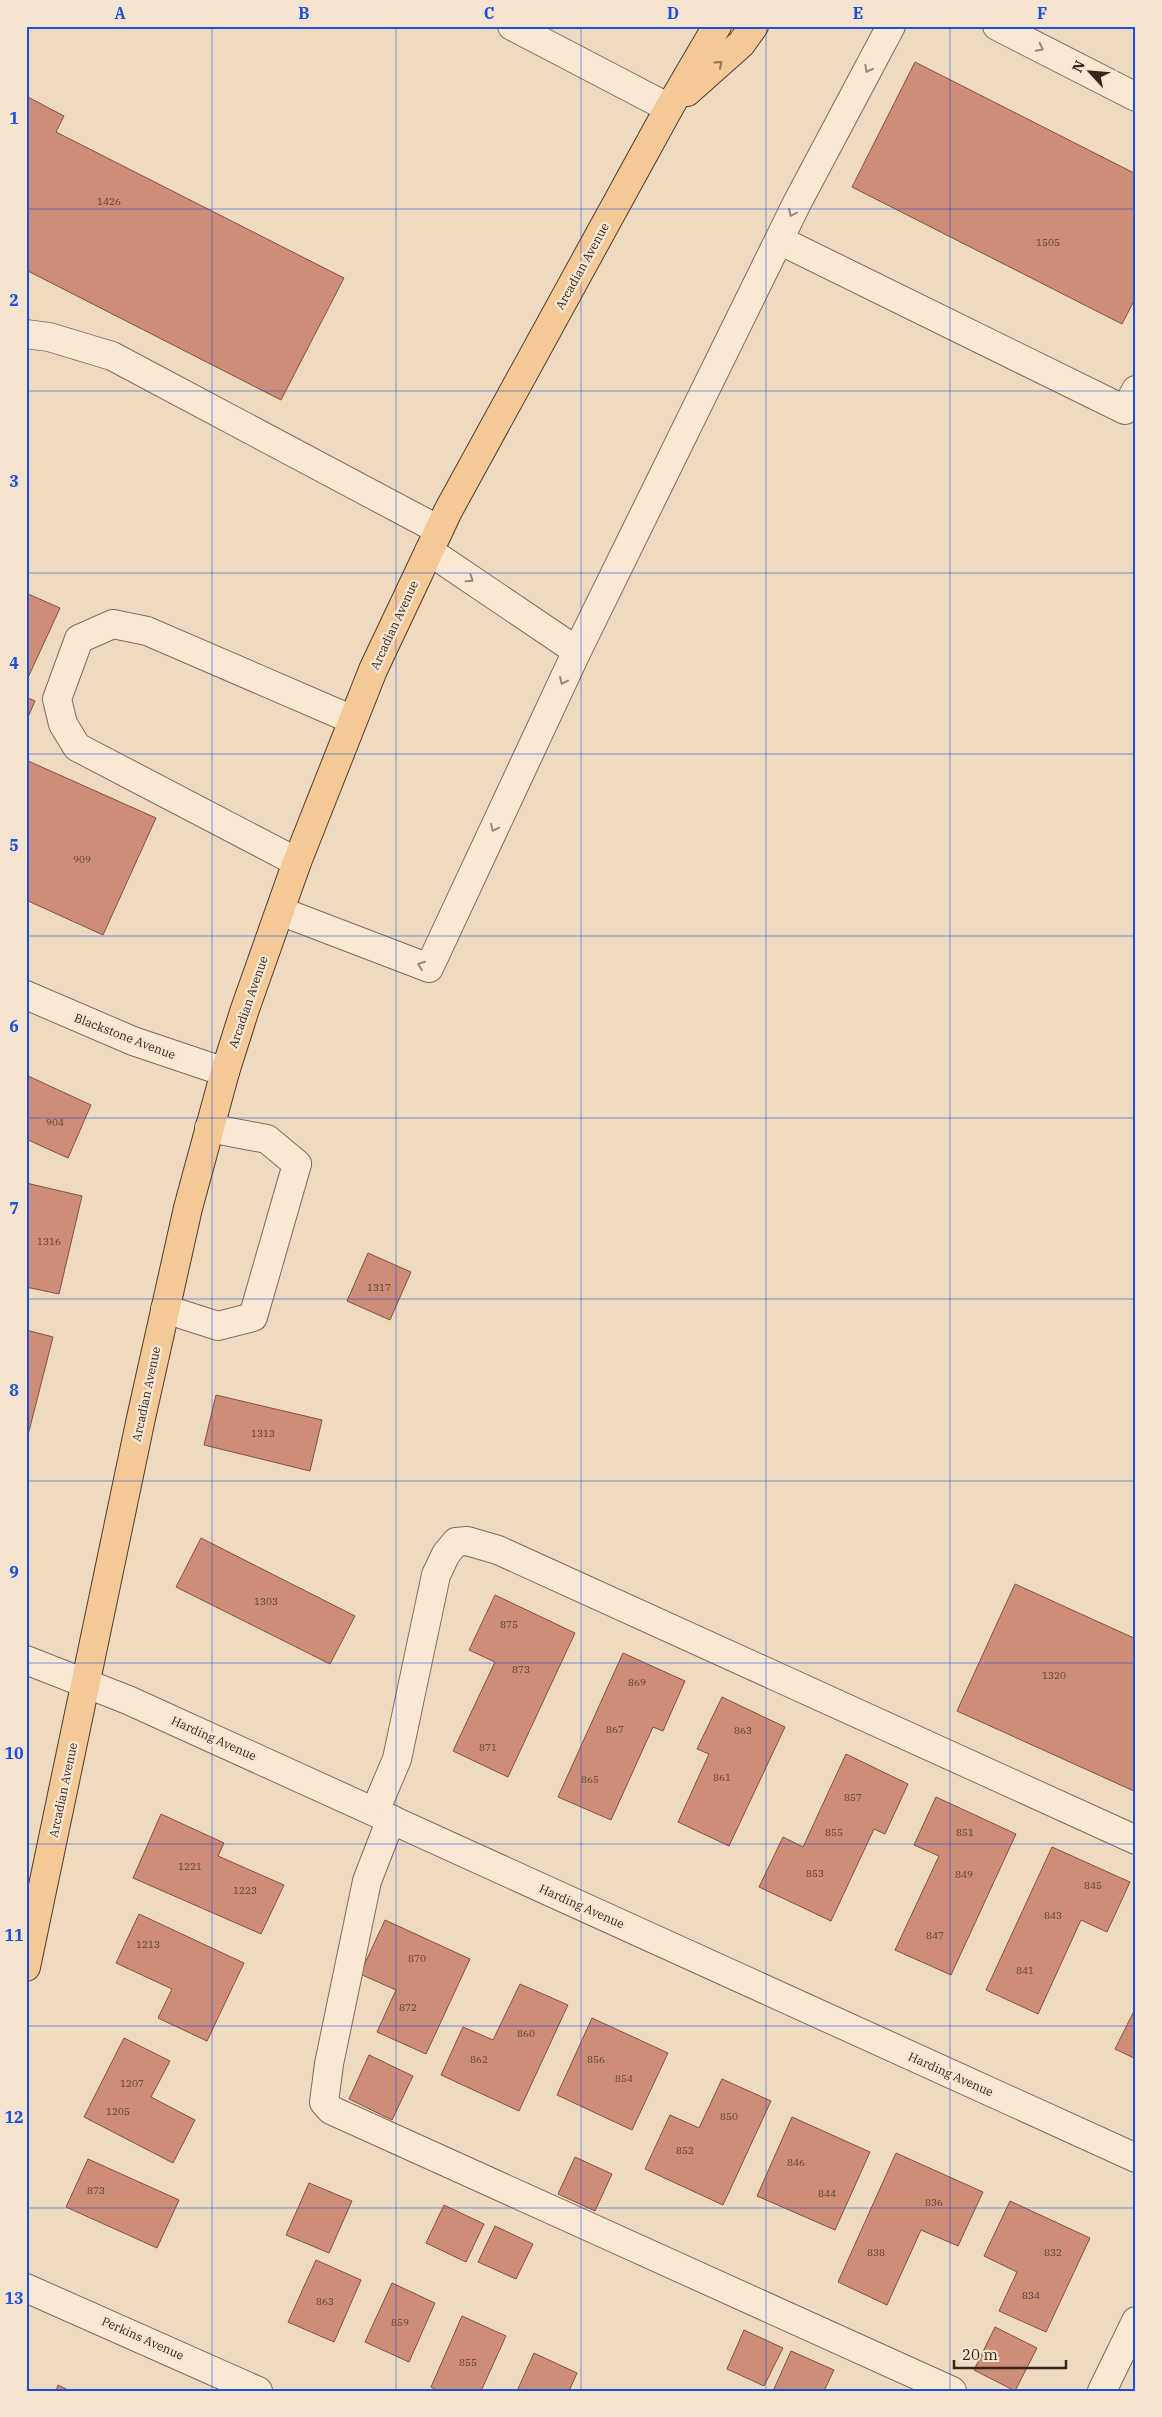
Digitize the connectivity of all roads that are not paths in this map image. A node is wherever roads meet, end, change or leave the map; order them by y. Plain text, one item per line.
1 (512, 26) edge
2 (716, 26) edge
3 (754, 26) edge
4 (891, 26) edge
5 (997, 26) edge
6 (546, 34) edge
7 (1136, 97) edge
8 (669, 108) junction
9 (779, 240) junction
10 (26, 334) edge
11 (1136, 390) edge
12 (434, 540) junction
13 (577, 651) junction
14 (353, 720) junction
15 (297, 862) junction
16 (280, 911) junction
17 (26, 995) edge
18 (225, 1072) junction
19 (209, 1128) junction
20 (165, 1310) junction
21 (26, 1660) edge
22 (86, 1683) junction
23 (383, 1815) junction
24 (1136, 1840) edge
25 (26, 1967) edge
26 (1136, 2158) edge
27 (26, 2288) edge
28 (1136, 2321) edge
29 (258, 2391) edge
30 (952, 2391) edge
31 (1102, 2391) edge

1 - 6 street
2 - 8 main road, Arcadian Avenue
8 -> 3 main road, Arcadian Avenue
4 -> 9 street
5 -> 7 street
6 - 8 street
8 - 12 main road, Arcadian Avenue
9 - 11 street
9 - 13 street
10 - 12 street
12 -> 13 street
12 - 14 main road, Arcadian Avenue
13 -> 16 street
14 - 15 main road, Arcadian Avenue
14 - 15 street
15 - 16 main road, Arcadian Avenue
16 - 18 main road, Arcadian Avenue
17 - 18 street, Blackstone Avenue
18 - 19 main road, Arcadian Avenue
19 - 20 main road, Arcadian Avenue
19 - 20 street
20 - 22 main road, Arcadian Avenue
21 - 22 street, Harding Avenue
22 - 23 street, Harding Avenue
22 - 25 main road, Arcadian Avenue
23 - 24 street
23 - 26 street, Harding Avenue
23 - 30 street
27 - 29 street, Perkins Avenue
28 - 31 street

